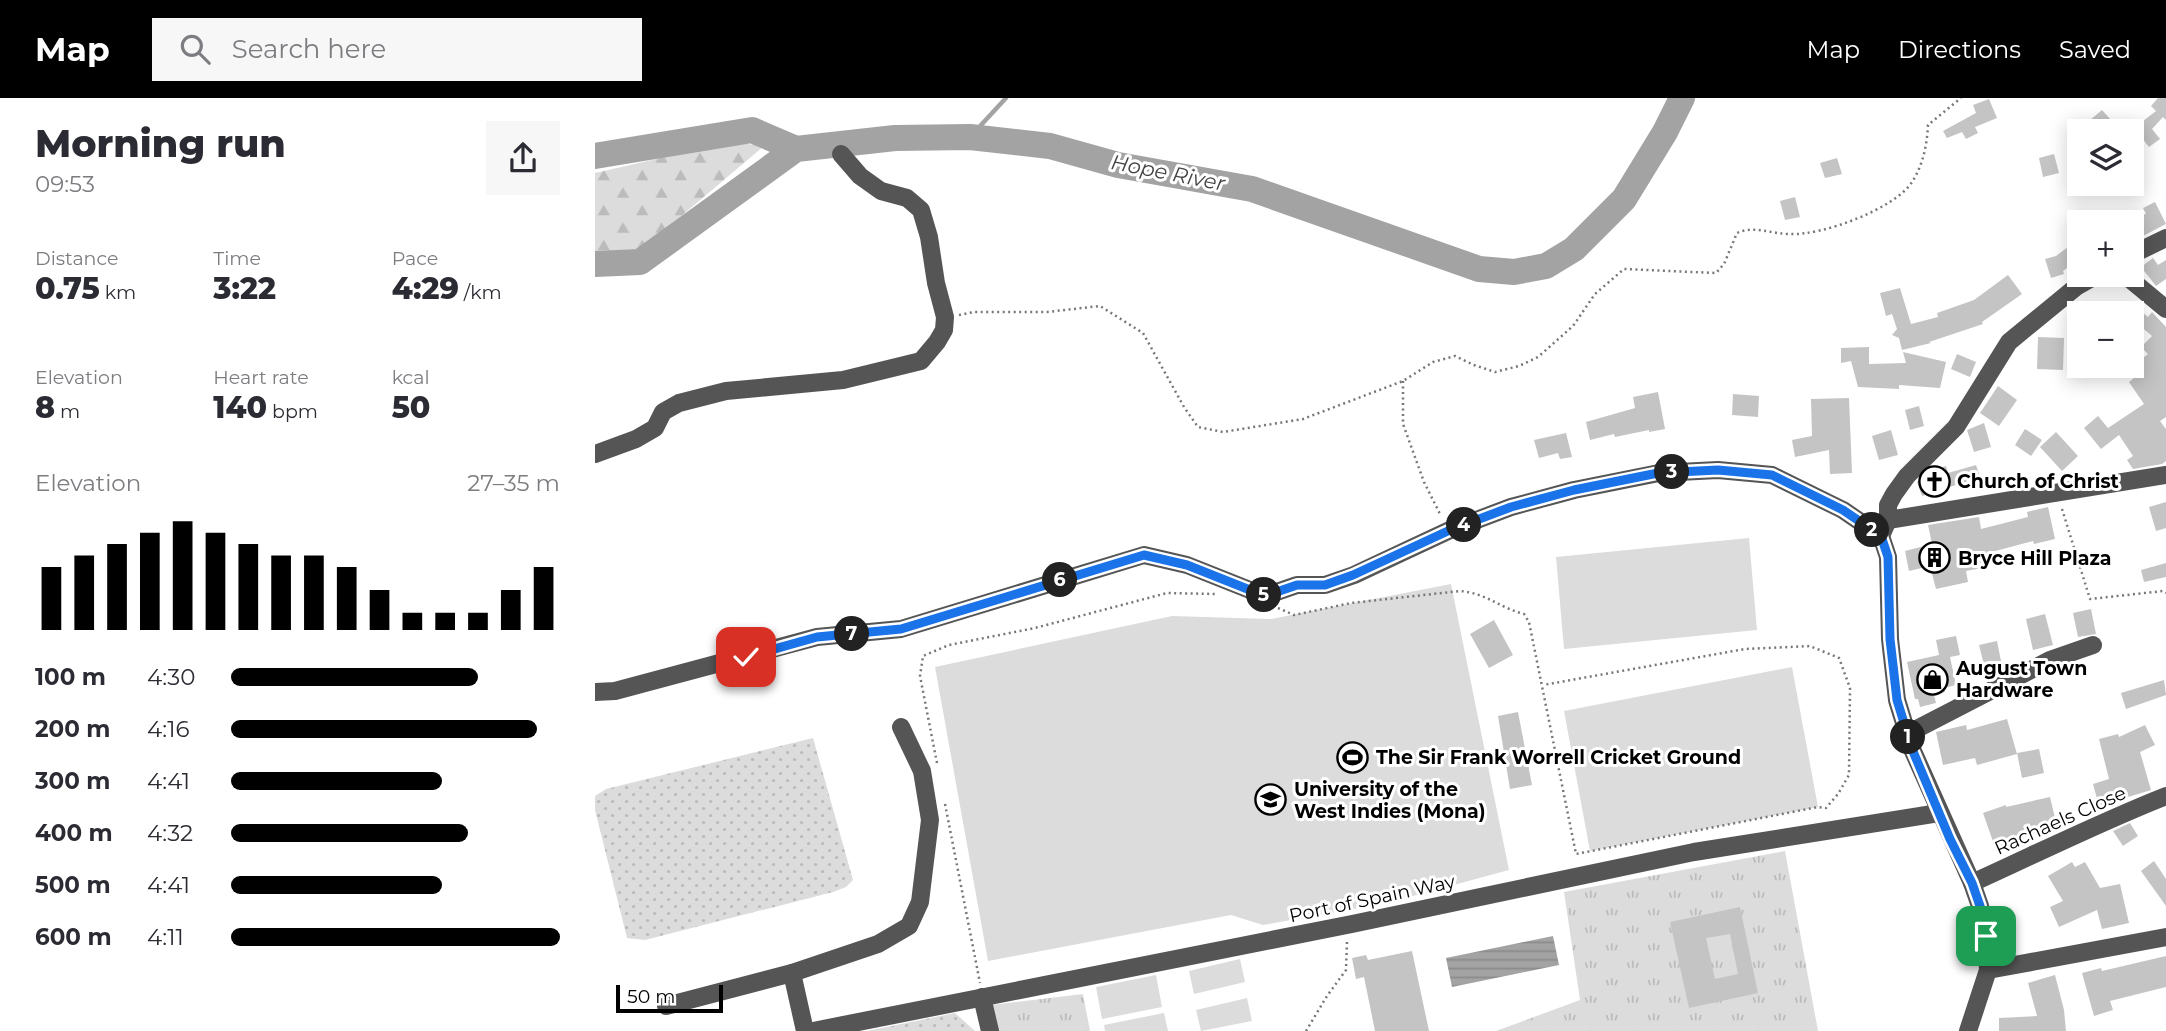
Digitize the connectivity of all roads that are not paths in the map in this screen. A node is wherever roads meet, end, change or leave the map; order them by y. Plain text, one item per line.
1 (841, 154) dead end
2 (2166, 238) edge
3 (2144, 249) edge
4 (2076, 287) edge
5 (2139, 287) edge
6 (2166, 309) edge
7 (595, 454) edge
8 (2166, 475) edge
9 (1884, 528) junction
10 (2093, 645) dead end
11 (595, 692) edge
12 (901, 727) dead end
13 (1907, 734) junction
14 (2166, 796) edge
15 (1939, 813) junction
16 (1972, 883) junction
17 (2166, 937) edge
18 (1988, 970) junction
19 (792, 973) junction
20 (982, 997) junction
21 (666, 1006) dead end
22 (805, 1031) edge
23 (813, 1031) edge
24 (991, 1031) edge
25 (1968, 1031) edge

1 - 7 street
2 - 3 street
4 - 9 street
5 - 6 street
8 - 9 street
9 - 11 street
9 - 13 street
10 - 13 street
12 - 19 street
13 - 15 street
14 - 16 street, Rachaels Close
15 - 16 street
15 - 20 street, Port of Spain Way
16 - 18 street
17 - 18 street
18 - 25 street
19 - 21 street
19 - 22 street
20 - 23 street, Port of Spain Way
20 - 24 street

